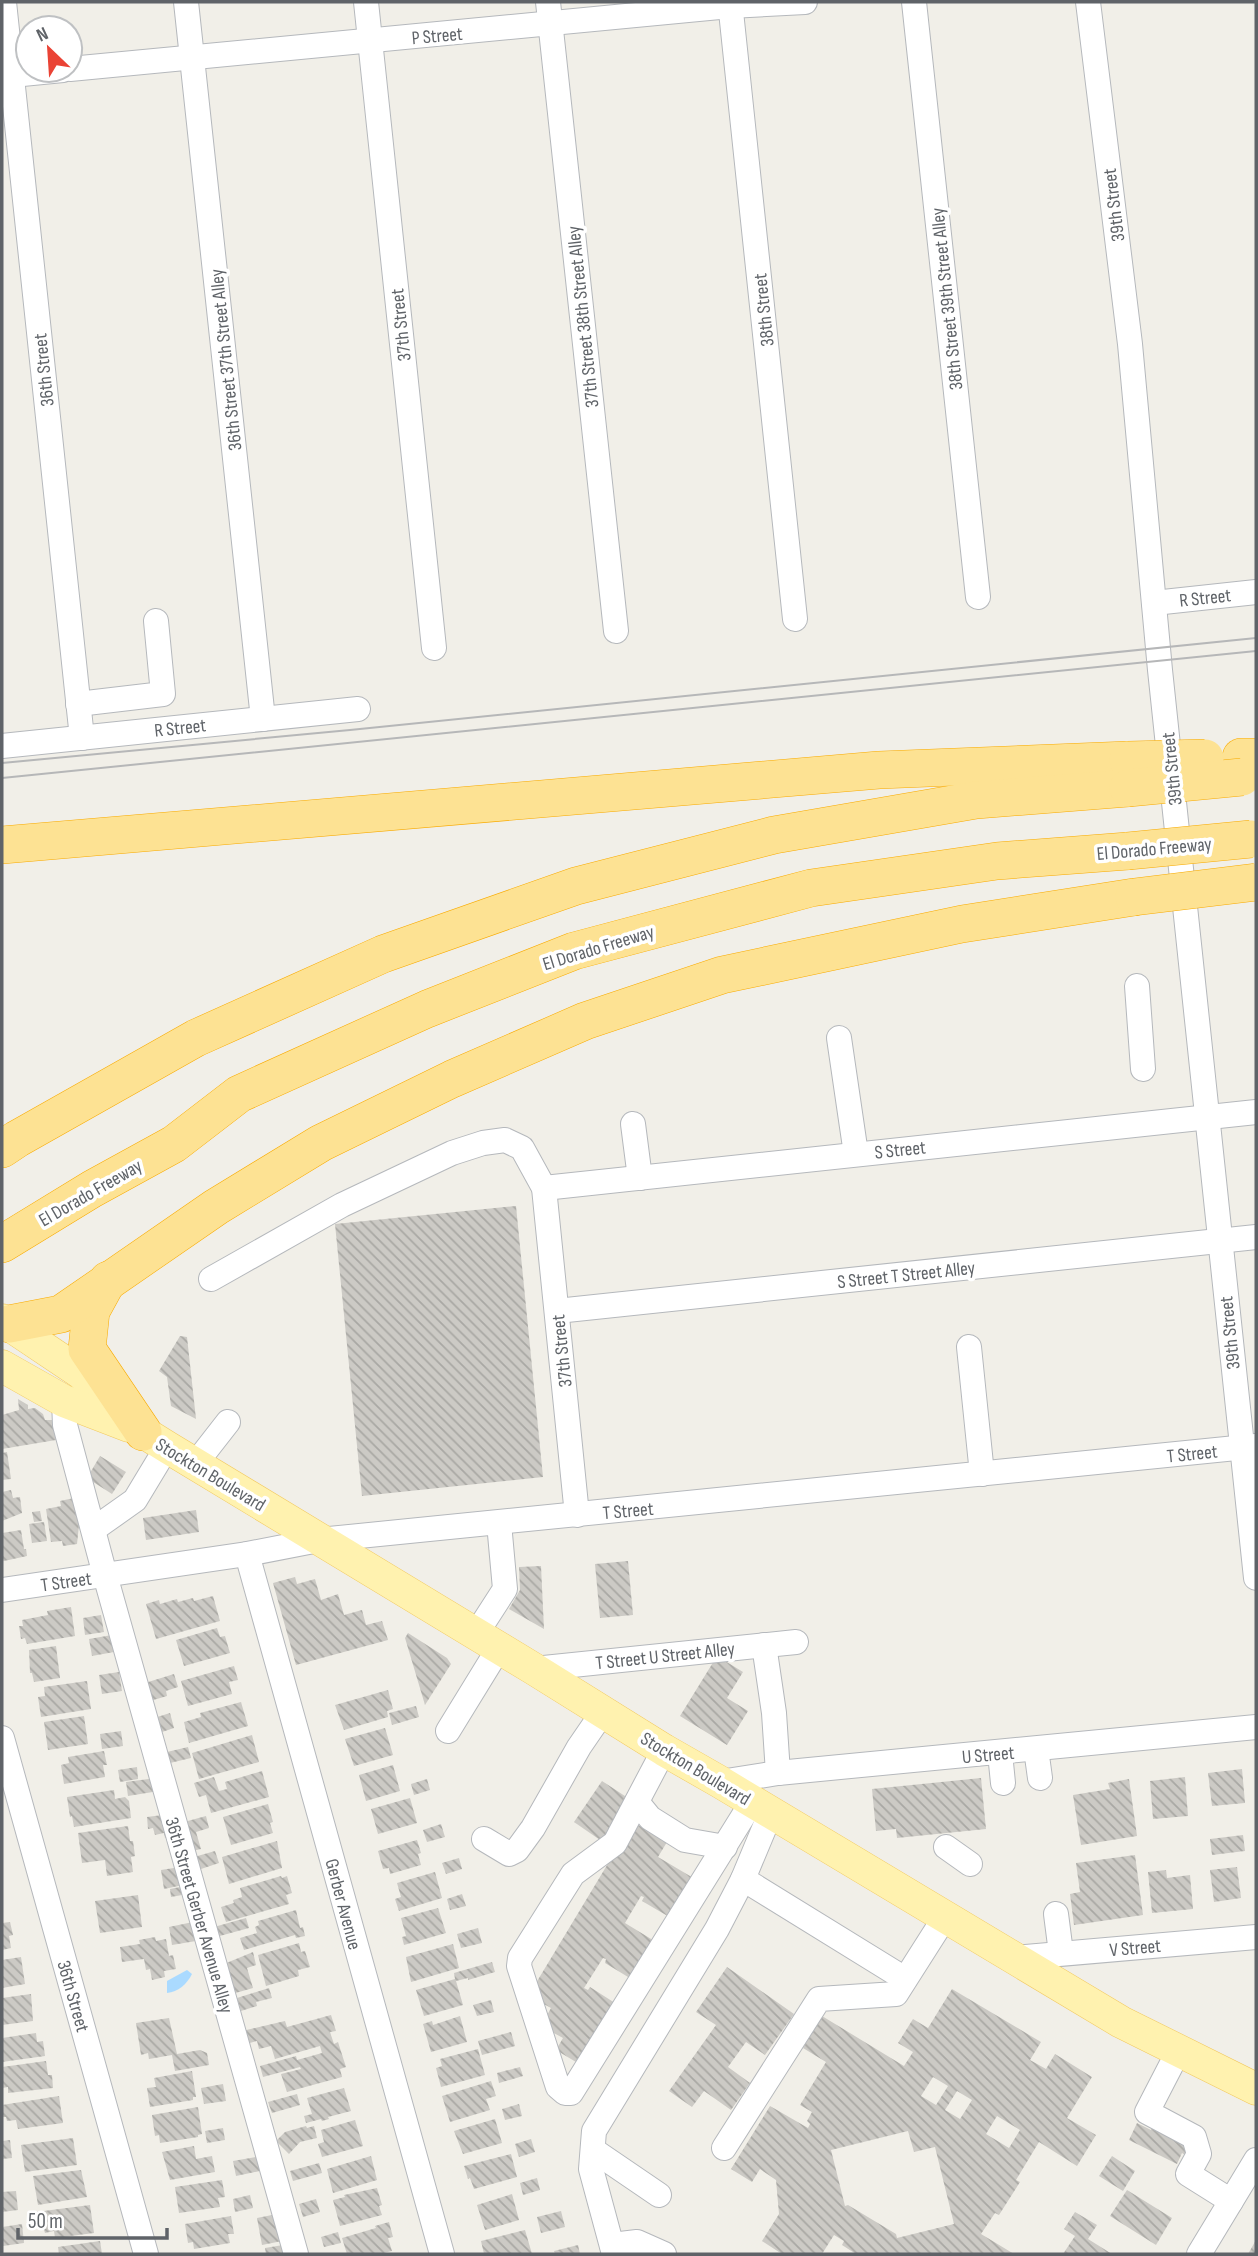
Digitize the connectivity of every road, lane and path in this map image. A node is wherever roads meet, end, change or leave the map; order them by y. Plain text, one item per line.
1 (4, 2) edge
2 (186, 2) edge
3 (366, 2) edge
4 (805, 2) edge
5 (914, 2) edge
6 (1088, 2) edge
7 (730, 4) edge
8 (549, 13) edge
9 (370, 40) junction
10 (192, 57) junction
11 (84, 68) edge
12 (7, 75) edge
13 (1256, 592) edge
14 (978, 597) dead end
15 (1154, 603) junction
16 (795, 619) dead end
17 (156, 621) dead end
18 (616, 631) dead end
19 (434, 648) dead end
20 (78, 704) junction
21 (358, 709) dead end
22 (263, 719) junction
23 (82, 738) junction
24 (2, 746) edge
25 (1249, 767) edge
26 (1128, 774) junction
27 (1254, 839) edge
28 (2, 845) edge
29 (1256, 882) edge
30 (1137, 986) dead end
31 (839, 1038) dead end
32 (1143, 1069) dead end
33 (1256, 1112) edge
34 (1209, 1117) junction
35 (633, 1124) dead end
36 (2, 1149) edge
37 (856, 1154) junction
38 (640, 1178) junction
39 (544, 1188) junction
40 (1256, 1237) edge
41 (1219, 1241) junction
42 (2, 1244) edge
43 (211, 1279) dead end
44 (108, 1280) junction
45 (556, 1311) junction
46 (4, 1323) edge
47 (969, 1347) dead end
48 (2, 1366) edge
49 (64, 1401) junction
50 (228, 1422) dead end
51 (155, 1440) junction
52 (1249, 1447) edge
53 (196, 1464) junction
54 (982, 1474) junction
55 (577, 1515) junction
56 (499, 1523) junction
57 (94, 1529) junction
58 (319, 1540) junction
59 (247, 1554) junction
60 (104, 1575) junction
61 (1256, 1578) edge
62 (2, 1590) edge
63 (488, 1641) junction
64 (796, 1642) dead end
65 (764, 1646) junction
66 (534, 1669) junction
67 (603, 1712) junction
68 (1256, 1727) edge
69 (449, 1731) dead end
70 (2, 1738) edge
71 (1037, 1749) junction
72 (664, 1750) junction
73 (1000, 1753) junction
74 (778, 1773) junction
75 (1040, 1778) dead end
76 (720, 1782) junction
77 (1003, 1783) dead end
78 (637, 1802) junction
79 (762, 1807) junction
80 (484, 1839) dead end
81 (725, 1847) junction
82 (946, 1847) dead end
83 (971, 1864) dead end
84 (743, 1879) junction
85 (1056, 1914) dead end
86 (946, 1917) junction
87 (1256, 1937) edge
88 (1061, 1953) junction
89 (1014, 1958) junction
90 (905, 1979) junction
91 (1179, 2050) junction
92 (1256, 2089) edge
93 (724, 2148) dead end
94 (593, 2150) junction
95 (1256, 2160) edge
96 (659, 2195) dead end
97 (1231, 2201) junction
98 (613, 2249) edge
99 (146, 2254) edge
100 (296, 2254) edge
101 (442, 2254) edge
102 (664, 2254) edge
103 (1199, 2254) edge

1 - 12 street, 36th Street
2 - 10 street, 36th Street 37th Street Alley
3 - 9 street, 37th Street
4 - 7 street, P Street
5 - 14 street, 38th Street 39th Street Alley
6 - 15 street, 39th Street
7 - 8 street, P Street
7 - 16 street, 38th Street
8 - 9 street, P Street
8 - 18 street, 37th Street 38th Street Alley
9 - 10 street, P Street
9 - 19 street, 37th Street
10 - 11 street, P Street
10 - 22 street, 36th Street 37th Street Alley
12 - 20 street, 36th Street
13 - 15 street, R Street
15 - 34 street, 39th Street
17 - 20 street
20 - 23 street, 36th Street
21 - 22 street, R Street
22 - 23 street, R Street
23 - 24 street, R Street
25 - 26 highway, bridge
26 - 28 highway
26 - 36 highway
27 - 42 highway, El Dorado Freeway, bridge
29 - 44 highway, bridge
30 - 32 street
31 - 37 street
33 - 34 street, S Street
34 - 37 street, S Street
34 - 41 street, 39th Street
35 - 38 street
37 - 38 street, S Street
38 - 39 street, S Street
39 - 43 street
39 - 45 street, 37th Street
40 - 41 street, S Street T Street Alley
41 - 45 street, S Street T Street Alley
41 - 52 street, 39th Street
44 - 46 highway
44 - 51 highway
45 - 55 street, 37th Street
46 - 51 main road, Stockton Boulevard
47 - 54 street
48 - 49 main road, Stockton Boulevard
49 - 51 main road, Stockton Boulevard
49 - 57 street, 36th Street Gerber Avenue Alley
50 - 53 street
51 - 53 main road, Stockton Boulevard
51 - 57 street
52 - 54 street, T Street
52 - 61 street, 39th Street
53 - 58 main road, Stockton Boulevard
54 - 55 street, T Street
55 - 56 street, T Street
56 - 58 street, T Street
56 - 63 street
57 - 60 street, 36th Street Gerber Avenue Alley
58 - 59 street, T Street
58 - 63 main road, Stockton Boulevard
59 - 60 street, T Street
59 - 101 street, Gerber Avenue
60 - 62 street, T Street
60 - 100 street, 36th Street Gerber Avenue Alley
63 - 66 main road, Stockton Boulevard
63 - 69 street
64 - 65 street, T Street U Street Alley
65 - 66 street, T Street U Street Alley
65 - 74 street
66 - 67 main road, Stockton Boulevard
67 - 72 main road, Stockton Boulevard
67 - 80 street
68 - 71 street, U Street
70 - 99 street, 36th Street
71 - 73 street, U Street
71 - 75 street
72 - 76 main road, Stockton Boulevard
72 - 78 street
73 - 74 street, U Street
73 - 77 street
74 - 76 street, U Street
76 - 79 main road, Stockton Boulevard
78 - 81 street
78 - 81 street
79 - 81 street
79 - 84 street
79 - 86 main road, Stockton Boulevard
82 - 83 street
84 - 90 street
84 - 94 street
85 - 88 street
86 - 89 main road, Stockton Boulevard
86 - 90 street
87 - 88 street, V Street
88 - 89 street, V Street
89 - 91 main road, Stockton Boulevard
90 - 93 street
91 - 92 main road, Stockton Boulevard
91 - 97 street
94 - 96 street
94 - 98 street
95 - 97 street
97 - 103 street
98 - 102 street

